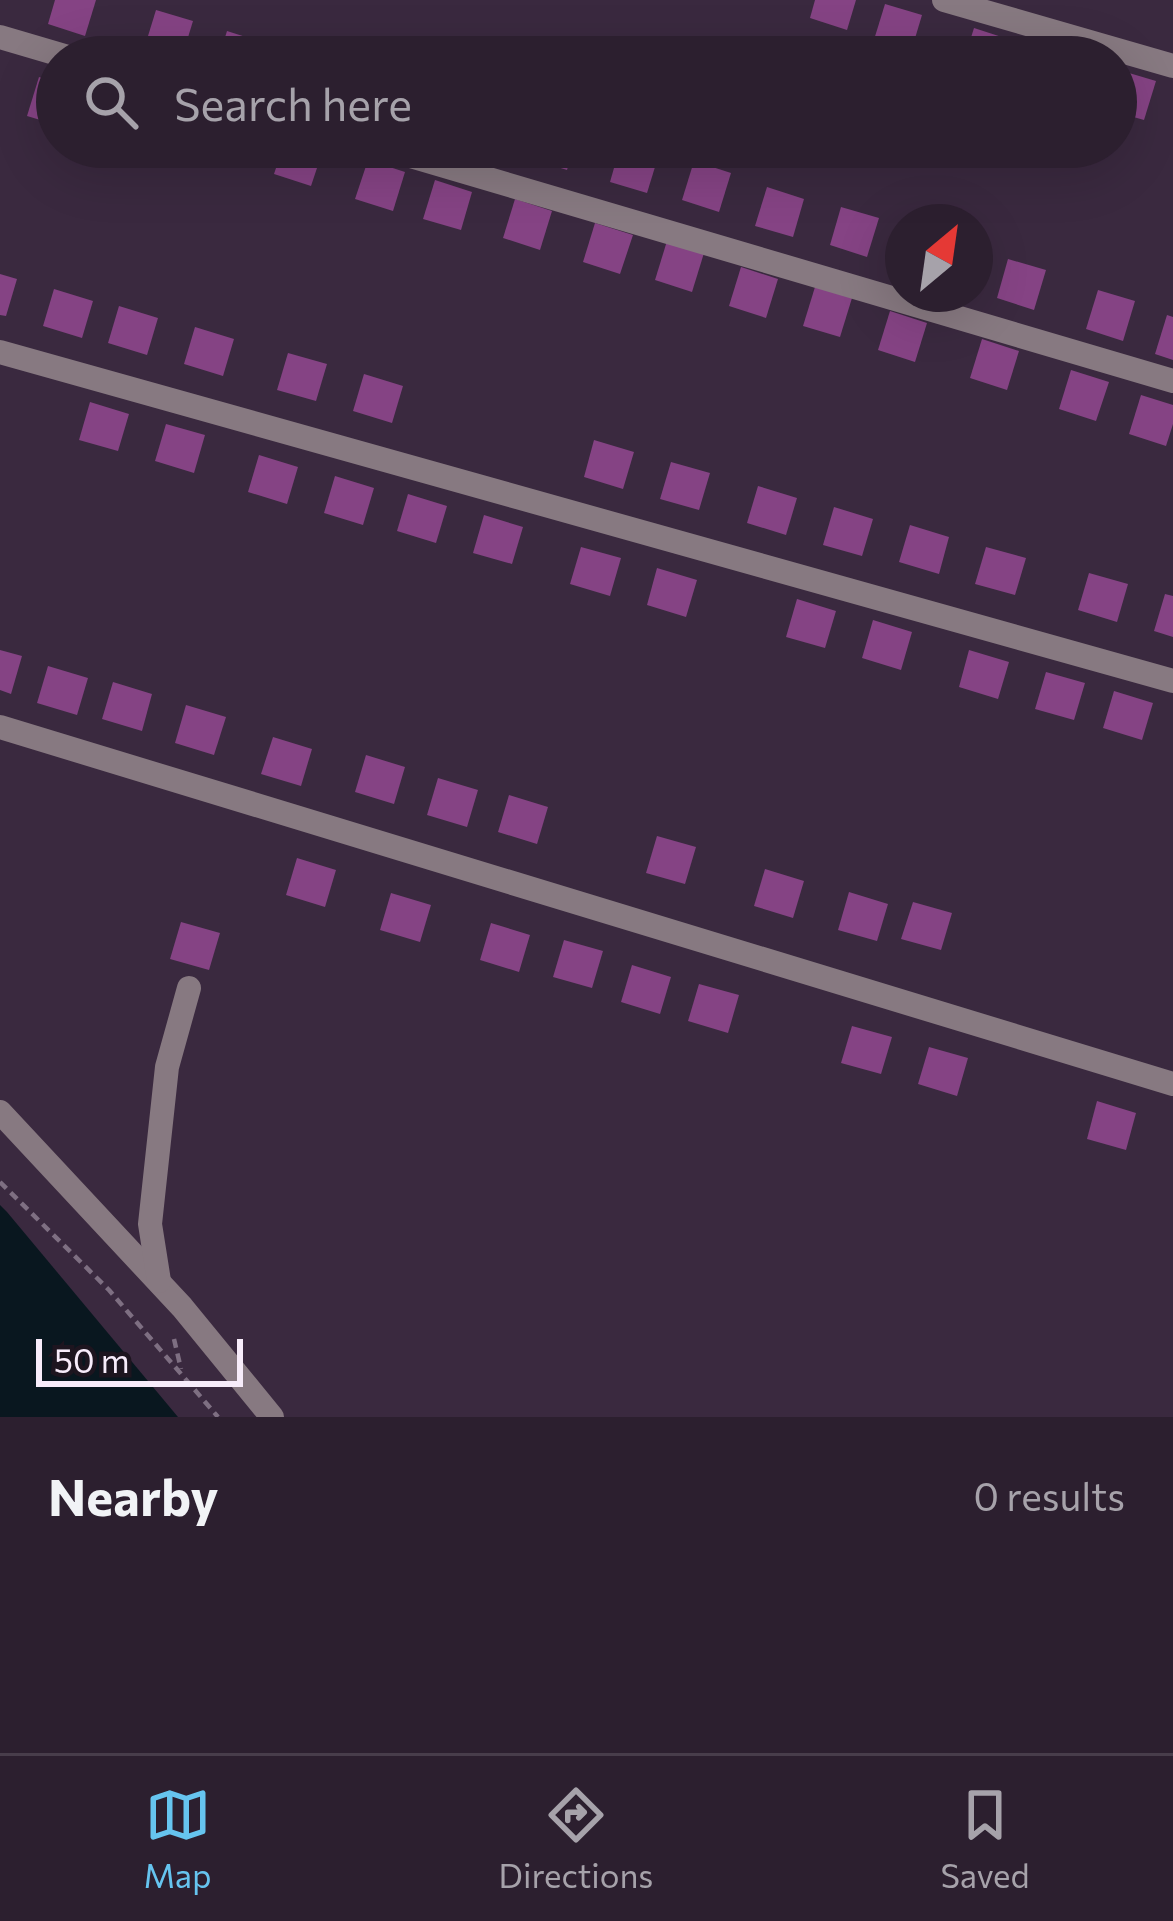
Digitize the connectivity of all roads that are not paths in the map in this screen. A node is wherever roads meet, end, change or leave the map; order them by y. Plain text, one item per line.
1 (948, 0) edge
2 (1071, 36) edge
3 (0, 38) edge
4 (36, 48) edge
5 (1137, 55) edge
6 (1173, 66) edge
7 (451, 168) edge
8 (0, 352) edge
9 (1173, 381) edge
10 (1173, 681) edge
11 (0, 727) edge
12 (189, 988) dead end
13 (1173, 1084) edge
14 (0, 1112) edge
15 (160, 1283) junction
16 (272, 1417) edge

1 - 2 street
3 - 4 street
5 - 6 street
7 - 9 street
8 - 10 street
11 - 13 street
12 - 15 street
14 - 15 street
15 - 16 street

